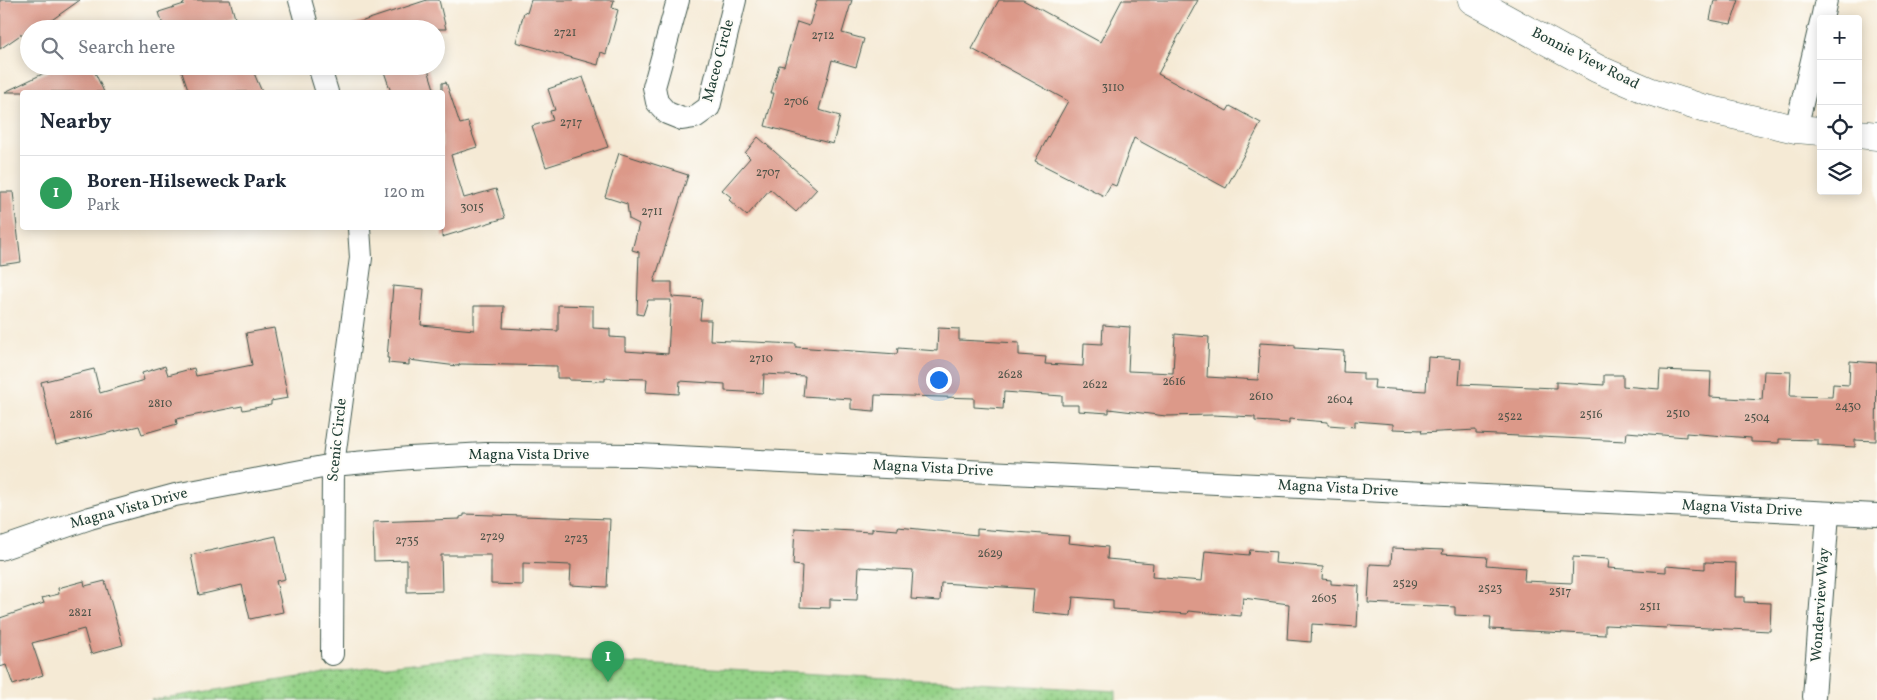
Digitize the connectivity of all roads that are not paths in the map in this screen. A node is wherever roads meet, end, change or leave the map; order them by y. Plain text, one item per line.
1 (300, 0) edge
2 (678, 0) edge
3 (735, 0) edge
4 (1472, 0) edge
5 (1826, 0) edge
6 (1822, 15) edge
7 (306, 20) edge
8 (1817, 54) edge
9 (322, 75) edge
10 (326, 90) edge
11 (1808, 130) edge
12 (1862, 134) edge
13 (1877, 136) edge
14 (360, 230) edge
15 (333, 465) junction
16 (1828, 514) junction
17 (1877, 515) edge
18 (0, 549) edge
19 (332, 654) dead end
20 (1814, 697) dead end

1 - 7 street
2 - 3 street, Maceo Circle
4 - 11 street, Bonnie View Road
5 - 6 street
8 - 11 street
9 - 10 street
12 - 13 street
14 - 15 street, Scenic Circle
15 - 16 street, Magna Vista Drive
15 - 18 street, Magna Vista Drive
15 - 19 street, Scenic Circle
16 - 17 street, Magna Vista Drive
16 - 20 street, Wonderview Way

